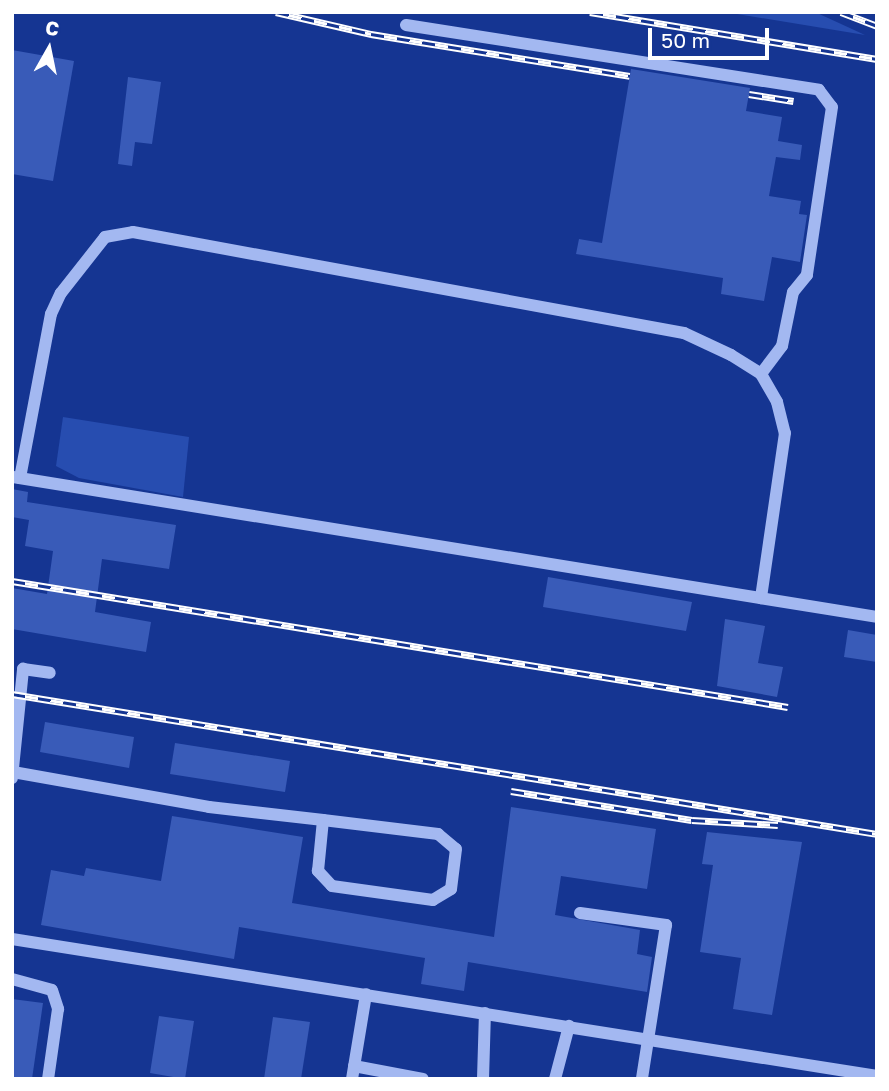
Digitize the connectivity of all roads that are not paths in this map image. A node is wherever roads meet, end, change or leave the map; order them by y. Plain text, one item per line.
1 (406, 25) dead end
2 (761, 374) junction
3 (16, 478) edge
4 (761, 598) junction
5 (877, 617) edge
6 (50, 673) dead end
7 (13, 775) edge
8 (323, 820) junction
9 (580, 913) dead end
10 (12, 939) edge
11 (12, 979) edge
12 (366, 994) junction
13 (485, 1013) junction
14 (569, 1026) junction
15 (651, 1039) junction
16 (353, 1073) edge
17 (877, 1076) edge
18 (48, 1079) edge
19 (423, 1079) edge
20 (482, 1079) edge
21 (555, 1079) edge
22 (642, 1079) edge

1 - 2 lane
2 - 3 lane
2 - 4 lane
3 - 4 lane
4 - 5 lane
6 - 7 lane
7 - 8 lane
8 - 8 lane
9 - 15 lane
10 - 12 lane
11 - 18 lane
12 - 13 lane
12 - 16 lane
13 - 14 lane
13 - 20 lane
14 - 15 lane
14 - 21 lane
15 - 17 lane
15 - 22 lane
16 - 19 lane

